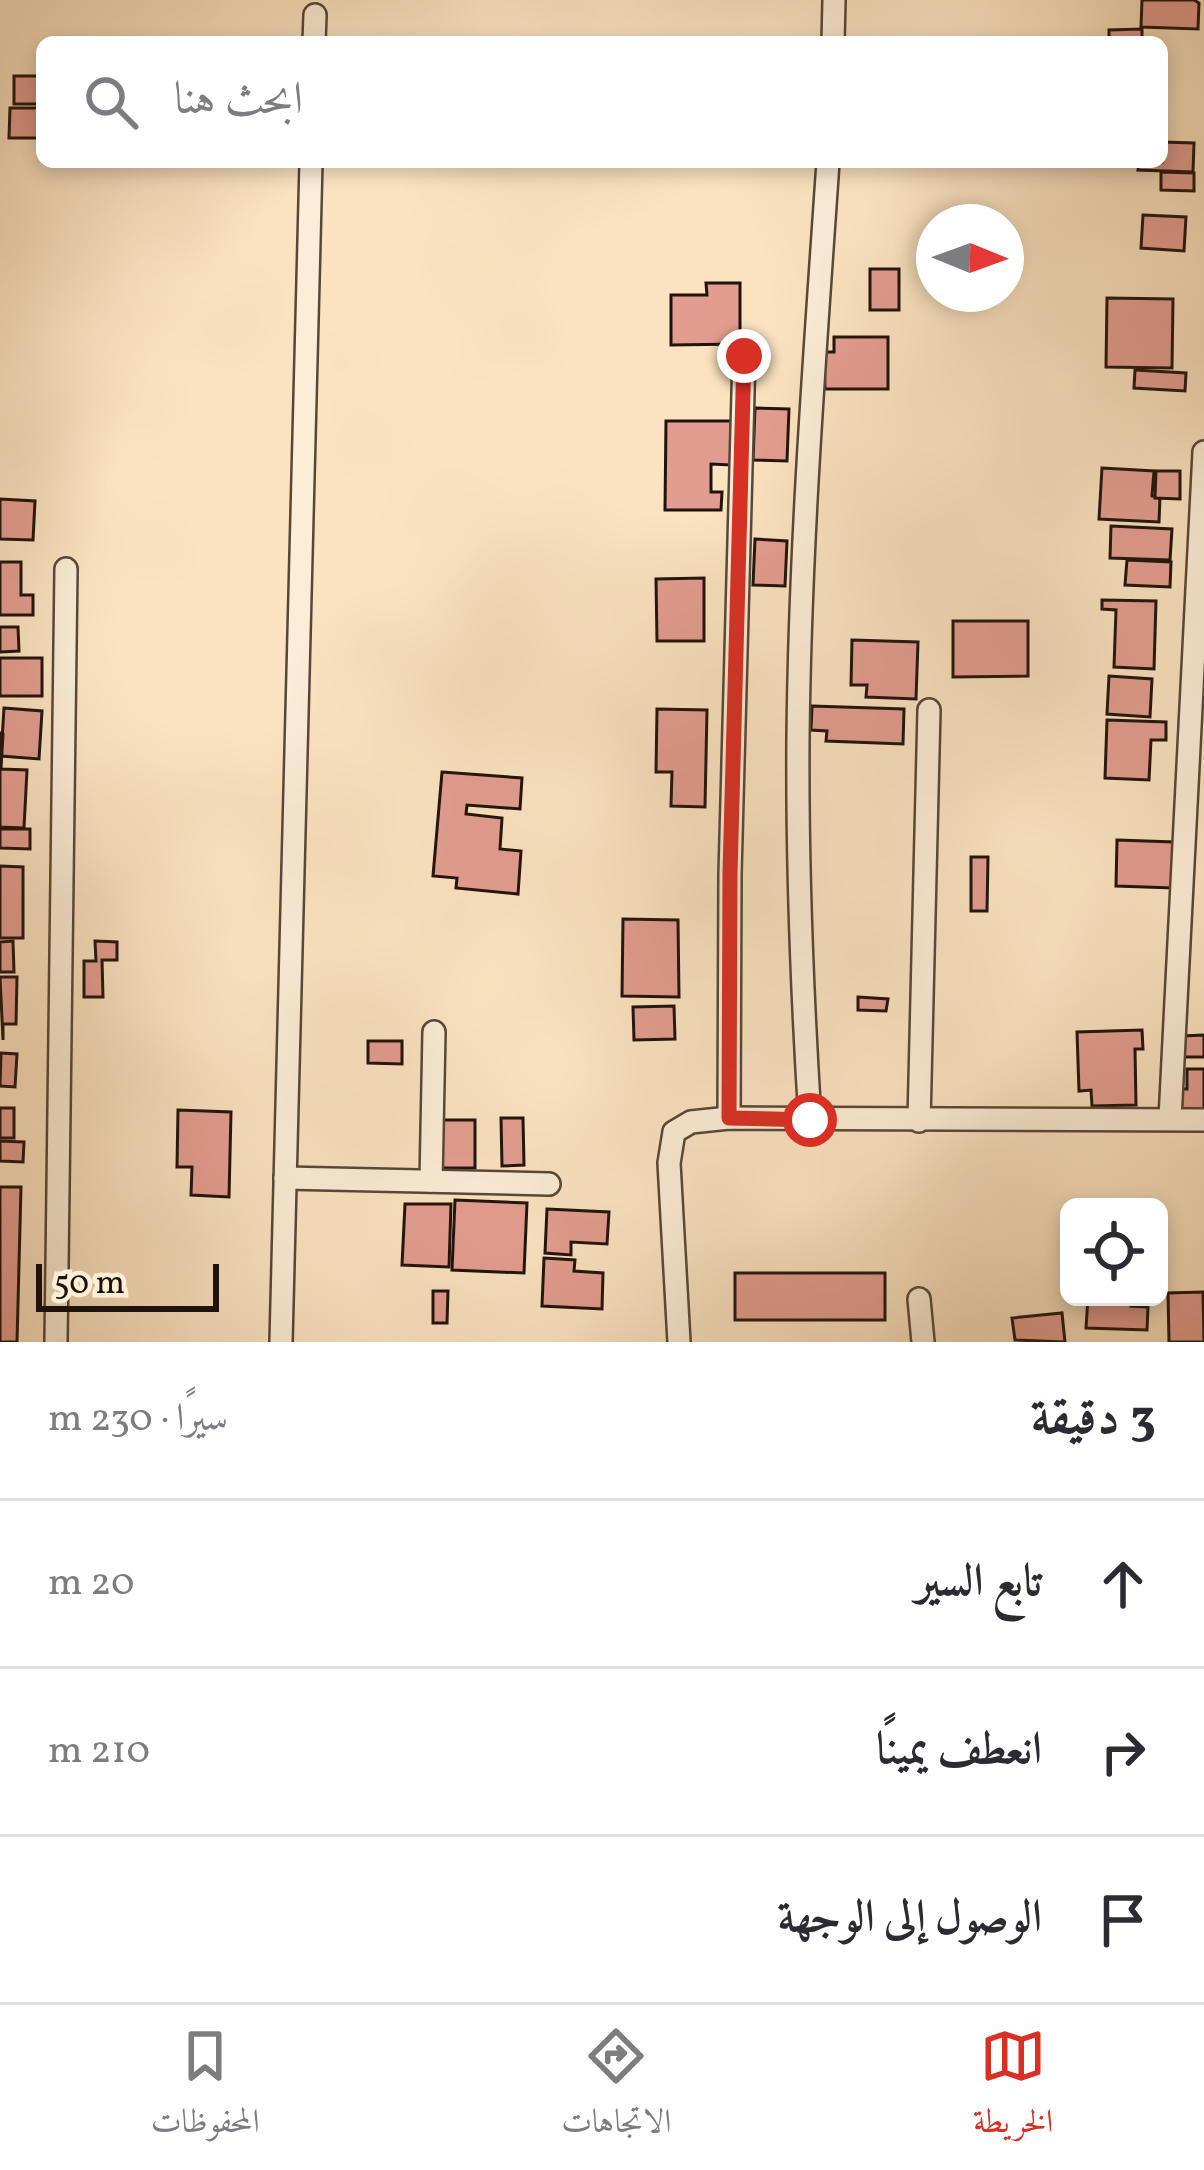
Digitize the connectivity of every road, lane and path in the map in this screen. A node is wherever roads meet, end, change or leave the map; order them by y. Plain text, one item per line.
1 (834, 0) edge
2 (315, 15) dead end
3 (314, 36) edge
4 (833, 36) edge
5 (311, 168) edge
6 (828, 168) edge
7 (744, 356) dead end
8 (1204, 452) edge
9 (66, 569) dead end
10 (928, 710) dead end
11 (434, 1031) dead end
12 (729, 1118) junction
13 (1170, 1119) junction
14 (810, 1120) junction
15 (919, 1121) junction
16 (1203, 1126) edge
17 (285, 1178) junction
18 (430, 1181) junction
19 (549, 1184) dead end
20 (919, 1300) dead end
21 (56, 1342) edge
22 (281, 1342) edge
23 (679, 1342) edge
24 (923, 1342) edge

1 - 4 street
2 - 3 street
5 - 17 street
6 - 14 street
7 - 12 street
8 - 13 street
9 - 21 street
10 - 15 street
11 - 18 street
12 - 14 street
12 - 23 street
13 - 15 street
13 - 16 street
14 - 15 street
17 - 18 street
17 - 22 street
18 - 19 street
20 - 24 street

